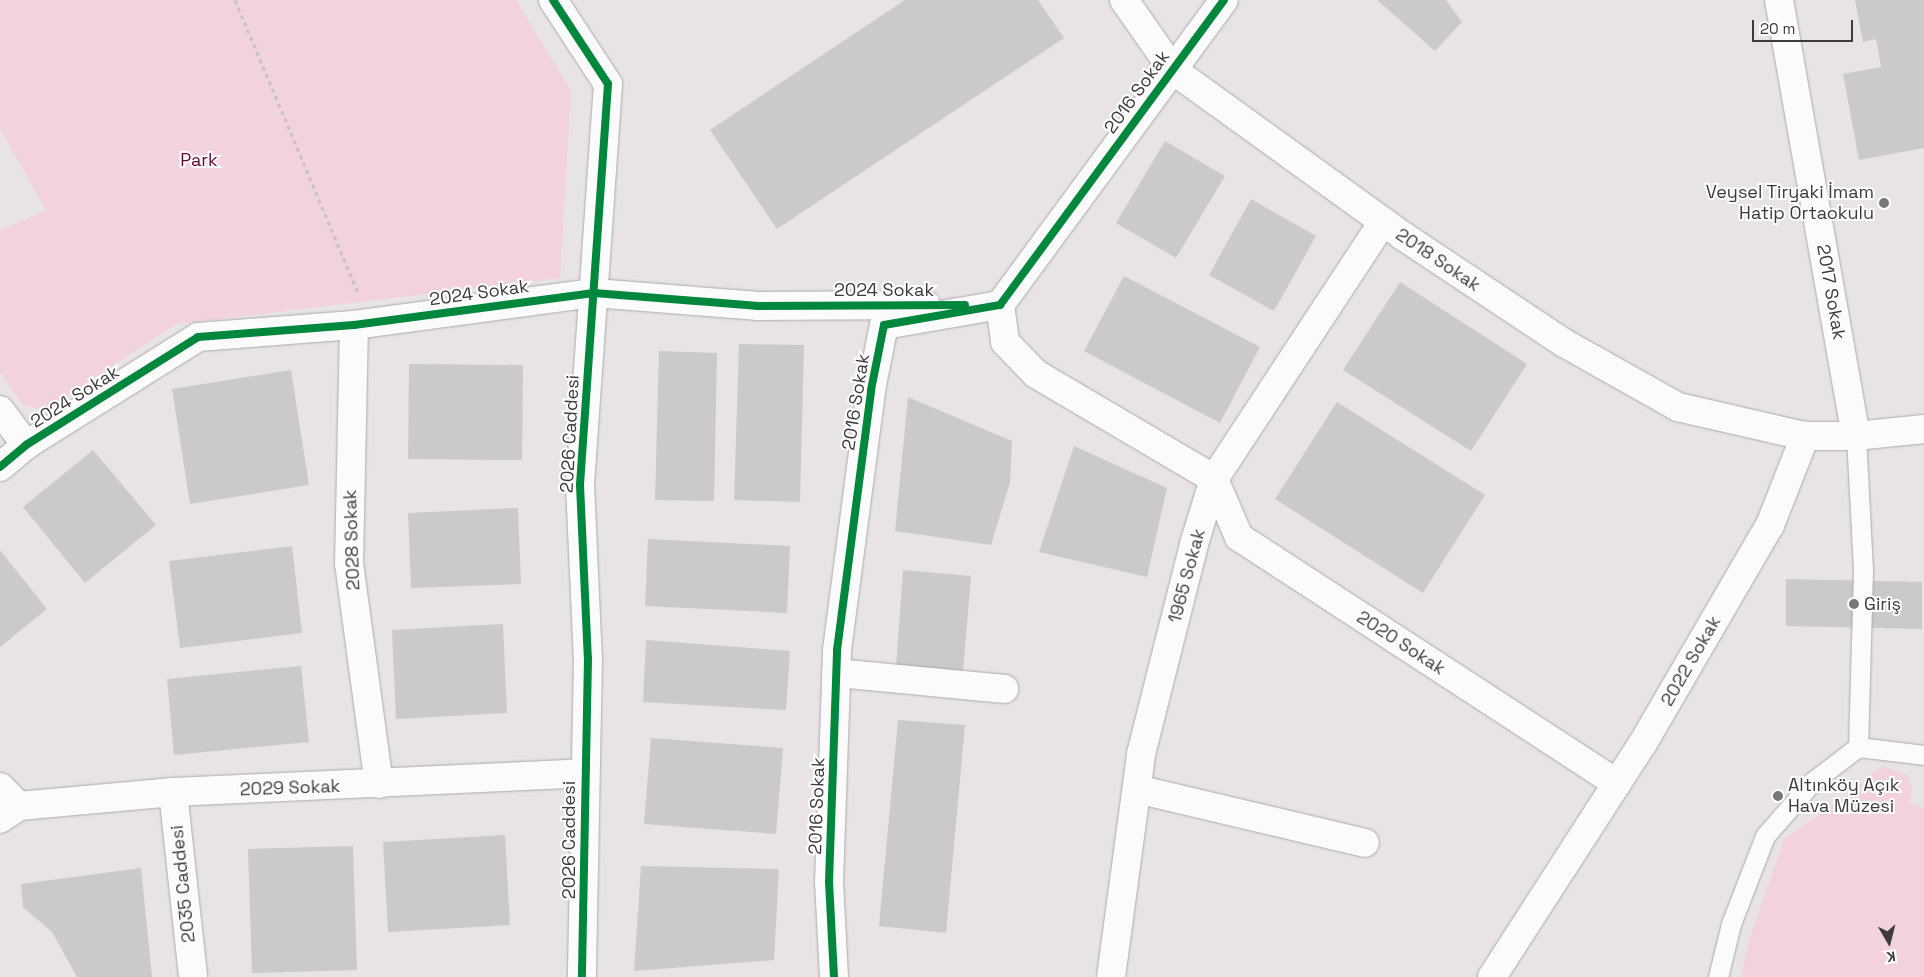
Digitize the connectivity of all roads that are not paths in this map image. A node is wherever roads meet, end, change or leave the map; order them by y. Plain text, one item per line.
1 (553, 0) edge
2 (1124, 0) edge
3 (1224, 0) edge
4 (1779, 0) edge
5 (1172, 70) junction
6 (1383, 222) junction
7 (594, 293) junction
8 (1000, 305) junction
9 (354, 325) junction
10 (0, 410) edge
11 (1924, 429) edge
12 (1805, 436) junction
13 (1856, 436) junction
14 (26, 445) junction
15 (0, 467) edge
16 (1214, 479) junction
17 (836, 673) junction
18 (1004, 689) dead end
19 (1858, 747) junction
20 (1924, 755) edge
21 (584, 773) junction
22 (1617, 783) junction
23 (379, 784) junction
24 (0, 787) edge
25 (1137, 789) junction
26 (173, 792) junction
27 (9, 813) edge
28 (1365, 842) dead end
29 (193, 977) edge
30 (582, 977) edge
31 (834, 977) edge
32 (1111, 977) edge
33 (1492, 977) edge
34 (1718, 977) edge

1 - 7 street, 2026 Caddesi
2 - 5 street, 2018 Sokak
3 - 5 street, 2016 Sokak
4 - 13 street, 2017 Sokak
5 - 6 street, 2018 Sokak
5 - 8 street, 2016 Sokak
6 - 12 street, 2018 Sokak
6 - 16 street, 1965 Sokak
7 - 8 street, 2024 Sokak
7 - 9 street, 2024 Sokak
7 - 21 street, 2026 Caddesi
8 - 16 street
8 - 17 street, 2016 Sokak
9 - 14 street, 2024 Sokak
9 - 23 street, 2028 Sokak
10 - 14 street
11 - 13 street
12 - 13 street
12 - 22 street, 2022 Sokak
13 - 19 lane
14 - 15 street, 2024 Sokak
16 - 22 street, 2020 Sokak
16 - 25 street, 1965 Sokak
17 - 18 street
17 - 31 street, 2016 Sokak
19 - 20 lane
19 - 34 lane
21 - 23 street, 2029 Sokak
21 - 30 street, 2026 Caddesi
22 - 33 street, 2022 Sokak
23 - 26 street, 2029 Sokak
24 - 27 street
25 - 28 street
25 - 32 street, 1965 Sokak
26 - 27 street, 2029 Sokak
26 - 29 street, 2035 Caddesi

